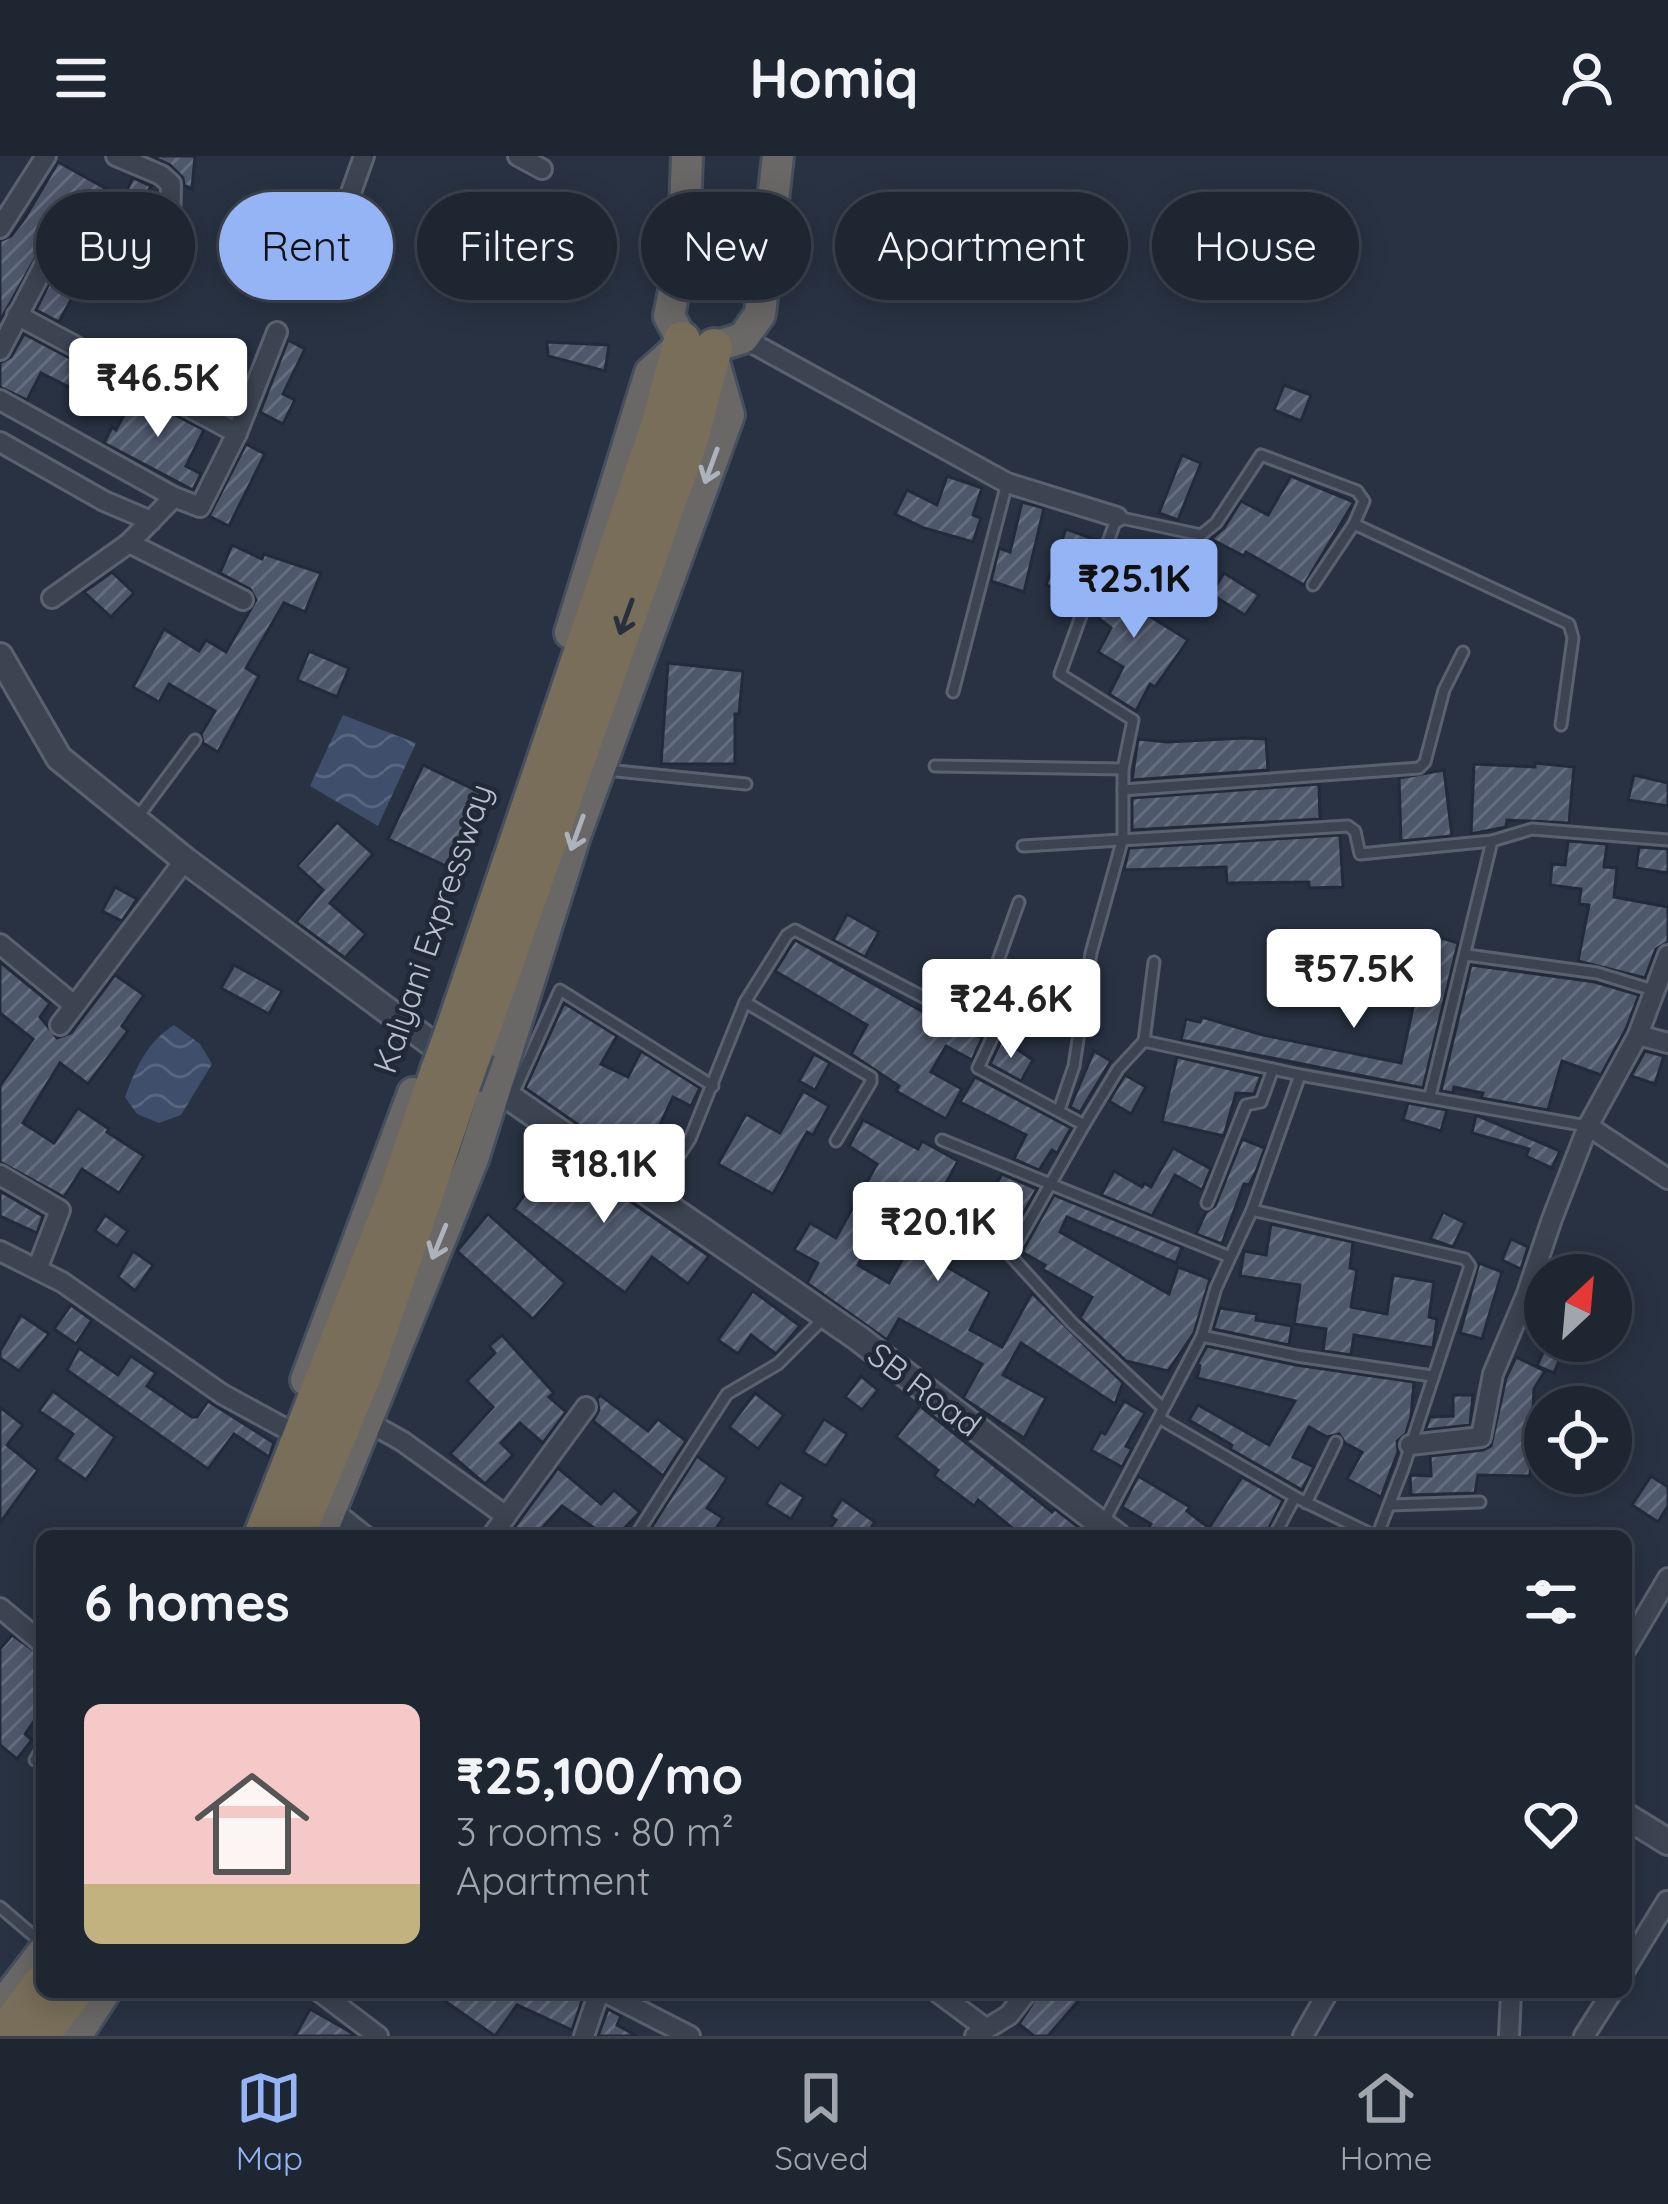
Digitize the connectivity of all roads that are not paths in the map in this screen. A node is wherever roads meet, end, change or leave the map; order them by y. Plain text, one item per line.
1 (46, 156) edge
2 (116, 156) edge
3 (364, 156) edge
4 (518, 156) edge
5 (687, 156) edge
6 (778, 156) edge
7 (542, 169) dead end
8 (172, 192) edge
9 (351, 192) edge
10 (0, 228) edge
11 (36, 280) edge
12 (17, 315) junction
13 (277, 332) dead end
14 (706, 345) junction
15 (0, 350) edge
16 (0, 400) edge
17 (237, 433) junction
18 (0, 442) edge
19 (1007, 483) junction
20 (174, 497) junction
21 (1118, 517) junction
22 (151, 521) junction
23 (1354, 524) junction
24 (129, 543) junction
25 (1313, 585) dead end
26 (52, 598) dead end
27 (243, 600) dead end
28 (1463, 652) dead end
29 (2, 665) edge
30 (953, 692) dead end
31 (1562, 725) dead end
32 (195, 740) dead end
33 (934, 766) dead end
34 (601, 770) junction
35 (1123, 770) junction
36 (746, 784) dead end
37 (1123, 790) junction
38 (136, 820) junction
39 (1123, 838) junction
40 (1668, 840) edge
41 (1492, 841) junction
42 (1023, 846) dead end
43 (184, 860) junction
44 (1019, 902) dead end
45 (0, 944) edge
46 (1467, 956) junction
47 (1668, 956) edge
48 (1154, 962) dead end
49 (1656, 991) junction
50 (745, 1002) junction
51 (74, 1005) junction
52 (967, 1020) junction
53 (60, 1025) dead end
54 (1637, 1035) junction
55 (1144, 1041) junction
56 (1668, 1043) edge
57 (466, 1067) junction
58 (1273, 1070) junction
59 (1300, 1076) junction
60 (712, 1086) junction
61 (1430, 1096) junction
62 (1059, 1110) junction
63 (1084, 1125) junction
64 (1588, 1126) junction
65 (942, 1140) dead end
66 (836, 1141) dead end
67 (0, 1175) edge
68 (1668, 1179) edge
69 (1052, 1182) junction
70 (653, 1196) junction
71 (1207, 1203) dead end
72 (1252, 1210) junction
73 (0, 1251) edge
74 (1230, 1257) junction
75 (38, 1268) junction
76 (826, 1316) junction
77 (1202, 1336) junction
78 (1432, 1376) junction
79 (586, 1407) dead end
80 (1161, 1413) junction
81 (366, 1421) junction
82 (288, 1430) junction
83 (1336, 1442) dead end
84 (1410, 1444) junction
85 (1294, 1497) junction
86 (1480, 1502) dead end
87 (1306, 1503) junction
88 (1389, 1505) junction
89 (506, 1516) junction
90 (326, 1522) edge
91 (246, 1530) edge
92 (264, 1530) edge
93 (298, 1530) edge
94 (496, 1530) edge
95 (639, 1530) edge
96 (1110, 1530) edge
97 (1277, 1530) edge
98 (1363, 1530) edge
99 (1379, 1530) edge
100 (1668, 1578) edge
101 (0, 1608) edge
102 (36, 1637) edge
103 (1632, 1639) edge
104 (1632, 1820) edge
105 (1668, 1843) edge
106 (1667, 1901) edge
107 (0, 1907) edge
108 (36, 1938) edge
109 (1632, 1958) edge
110 (36, 1962) edge
111 (36, 1991) edge
112 (69, 1998) edge
113 (101, 1998) edge
114 (328, 1998) edge
115 (599, 1998) edge
116 (613, 1998) edge
117 (944, 1998) edge
118 (1022, 1998) edge
119 (1325, 1998) edge
120 (1511, 1998) edge
121 (1608, 1998) edge
122 (0, 2008) edge
123 (980, 2031) edge
124 (2, 2036) edge
125 (40, 2036) edge
126 (76, 2036) edge
127 (378, 2036) edge
128 (584, 2036) edge
129 (690, 2036) edge
130 (1303, 2036) edge
131 (1509, 2036) edge
132 (1584, 2036) edge

1 - 10 street
2 - 8 street
3 - 9 street
4 - 7 street
5 - 14 highway, Kalyani Expressway
6 - 14 highway
11 - 12 street
12 - 15 street
12 - 17 street
13 - 17 street
14 - 19 street
14 -> 34 highway, Kalyani Expressway
14 - 57 highway
16 - 20 street
17 - 20 street
18 - 22 street
19 - 21 street
19 - 30 lane
20 - 22 street
21 - 23 lane
21 - 35 lane
22 - 24 street
23 - 25 lane
23 - 31 lane
24 - 26 street
24 - 27 street
28 - 37 lane
29 - 38 street, SB Road
32 - 38 lane
33 - 35 lane
34 - 36 lane
34 -> 57 highway, Kalyani Expressway
35 - 37 lane
37 - 39 lane
38 - 43 street, SB Road
39 - 41 lane
39 - 42 lane
39 - 62 lane
40 - 41 lane
41 - 46 lane
43 - 51 street
43 - 57 street, SB Road
44 - 52 lane
45 - 51 street
46 - 49 lane
46 - 61 lane
47 - 49 street
48 - 55 lane
49 - 54 street
50 - 52 lane
50 - 60 lane
50 - 66 lane
51 - 53 street
52 - 62 lane
54 - 56 street
54 - 64 street
55 - 58 lane
55 - 63 lane
57 - 60 lane
57 - 70 street, SB Road
57 -> 81 highway, Kalyani Expressway
57 - 82 highway, Kalyani Expressway
57 - 92 highway
57 - 93 highway
58 - 59 lane
58 - 71 lane
59 - 61 lane
59 - 72 lane
60 - 70 lane
61 - 64 lane
62 - 63 lane
63 - 69 lane
64 - 68 street
64 - 84 street
65 - 69 lane
67 - 75 street
69 - 74 lane
69 - 80 lane
70 - 76 street, SB Road
72 - 74 lane
72 - 78 lane
73 - 75 street
74 - 77 lane
75 - 82 street
76 - 95 lane
76 - 96 street, SB Road
77 - 78 lane
77 - 80 lane
78 - 84 lane
79 - 89 street
80 - 85 lane
80 - 96 lane
81 - 89 street
81 - 90 highway, Kalyani Expressway
82 - 91 highway, Kalyani Expressway
83 - 87 lane
84 - 88 lane
85 - 87 lane
85 - 97 lane
86 - 88 lane
87 - 98 lane
88 - 99 lane
89 - 94 street
100 - 103 street
101 - 102 street
104 - 105 street
106 - 109 street
107 - 108 lane
110 - 122 highway
111 - 124 highway
112 - 125 highway
113 - 126 highway
114 - 127 street
115 - 128 street
116 - 129 street
117 - 123 street
118 - 123 street
119 - 130 street
120 - 131 street
121 - 132 street

